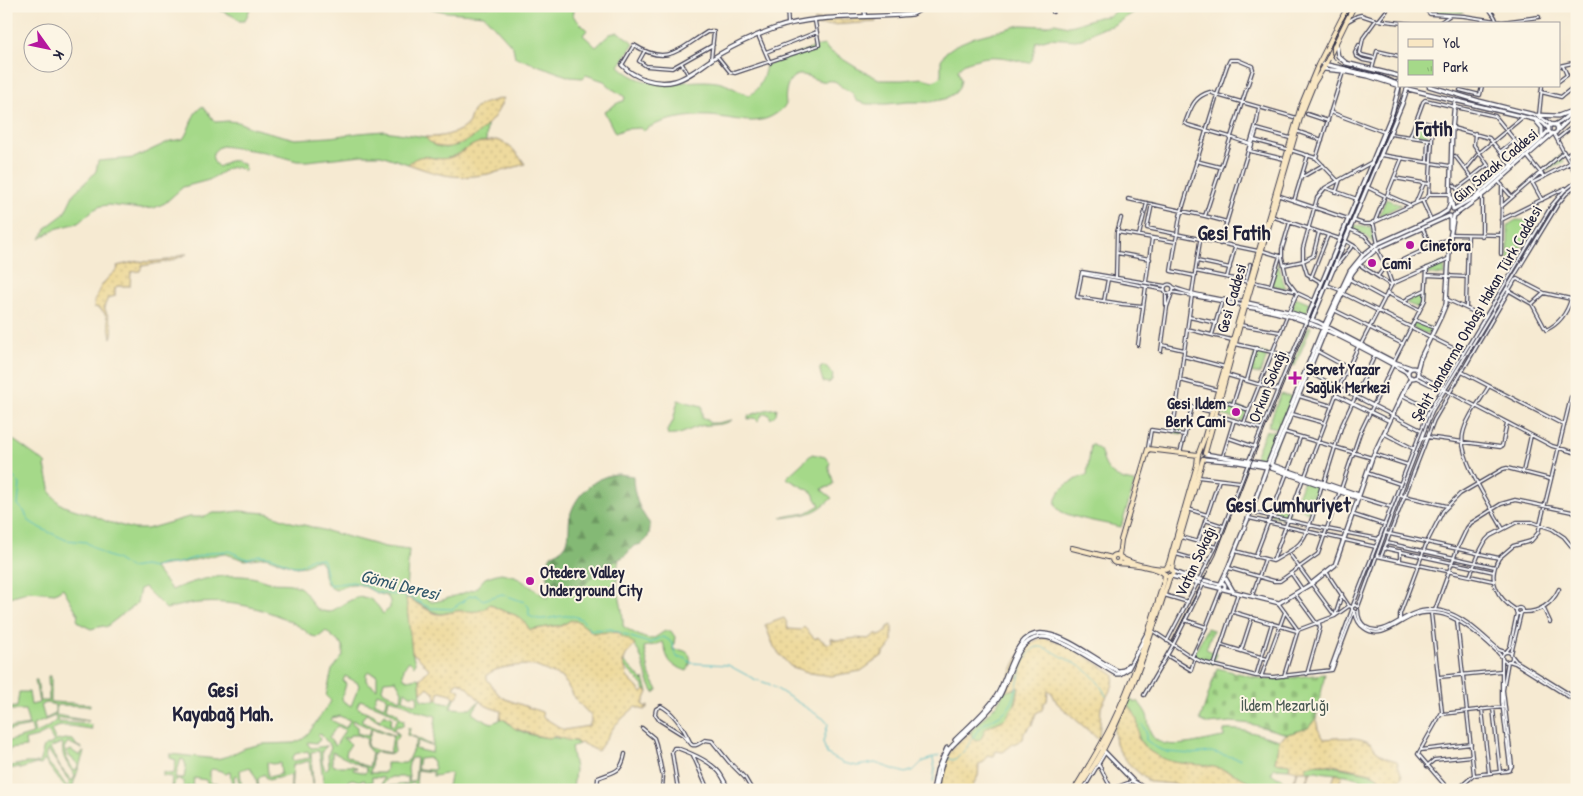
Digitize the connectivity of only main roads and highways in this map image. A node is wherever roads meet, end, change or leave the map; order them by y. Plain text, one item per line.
1 (1348, 6) edge
2 (1354, 6) edge
3 (1322, 66) junction
4 (1289, 149) junction
5 (1260, 251) junction
6 (1244, 303) junction
7 (1234, 342) junction
8 (1213, 413) junction
9 (1198, 455) junction
10 (1204, 456) junction
11 (1072, 548) dead end
12 (1116, 556) junction
13 (1172, 570) junction
14 (1167, 573) junction
15 (1151, 630) junction
16 (1103, 749) junction
17 (1074, 790) edge
18 (1078, 790) edge

1 - 3 main road, Gesi Caddesi
2 - 3 main road, Gesi Caddesi
3 - 4 main road, Gesi Caddesi
3 - 4 main road, Gesi Caddesi
4 - 5 main road, Gesi Caddesi
4 - 5 main road, Gesi Caddesi
5 - 6 main road, Gesi Caddesi
6 - 7 main road, Gesi Caddesi
6 - 7 main road, Gesi Caddesi
7 - 8 main road, Gesi Caddesi
7 - 8 main road, Gesi Caddesi
8 - 9 main road, Gesi Caddesi
8 - 10 main road, Gesi Caddesi
9 - 10 main road
9 - 10 main road
9 - 12 main road
9 - 14 main road, Gesi Caddesi
10 - 13 main road, Gesi Caddesi
11 - 12 main road
12 - 14 main road
12 - 14 main road
13 - 14 main road, Gesi Caddesi
13 - 14 main road
14 - 15 main road
14 - 15 main road
15 - 16 main road
16 - 17 main road
16 - 18 main road

